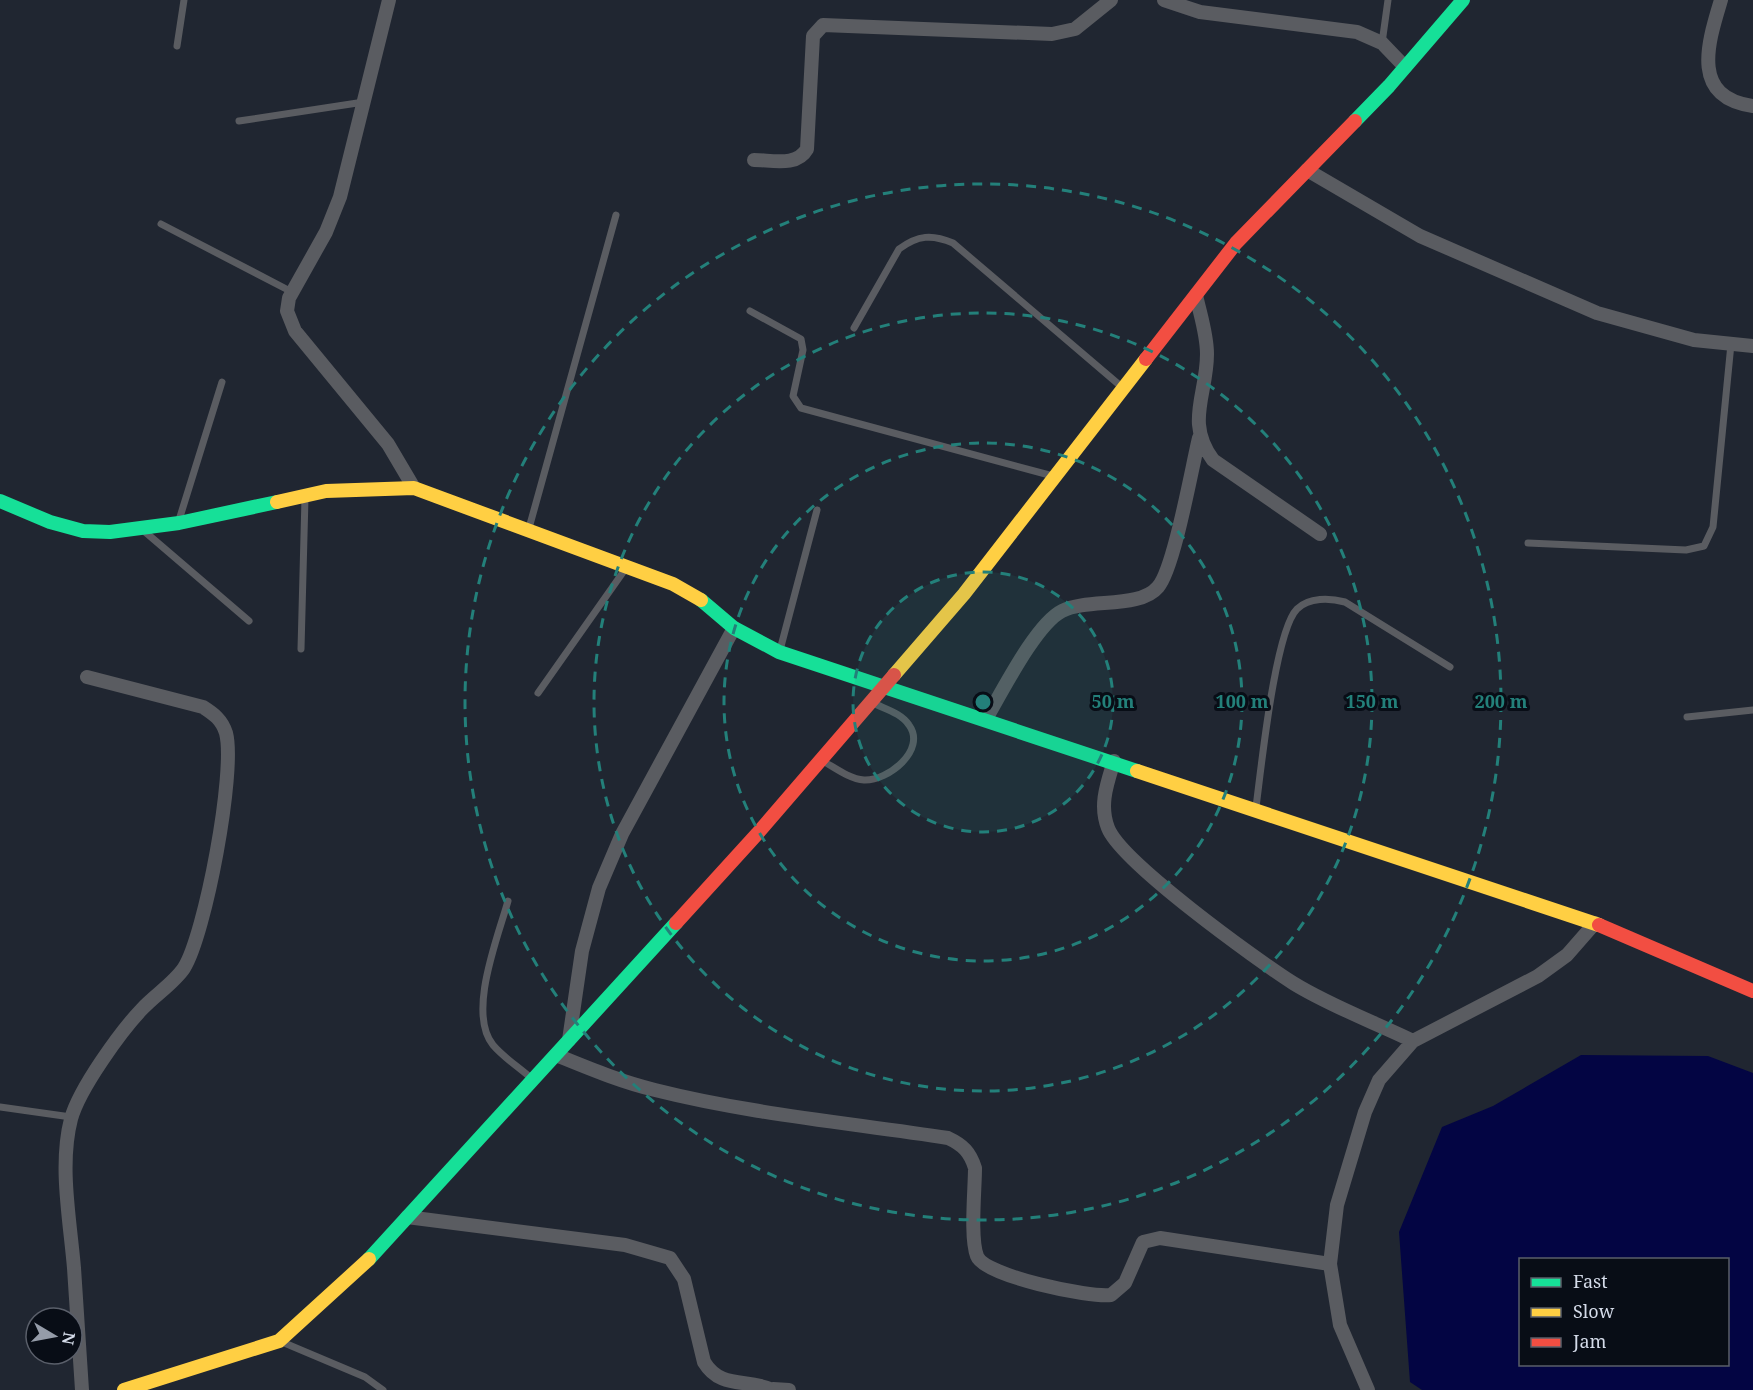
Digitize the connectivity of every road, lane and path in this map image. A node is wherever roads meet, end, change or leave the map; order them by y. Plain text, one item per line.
1 (184, 0) edge
2 (389, 0) edge
3 (1111, 0) edge
4 (1164, 0) edge
5 (1388, 0) edge
6 (1463, 0) edge
7 (1720, 0) edge
8 (1382, 43) junction
9 (177, 46) dead end
10 (1405, 67) junction
11 (364, 102) junction
12 (1753, 106) edge
13 (239, 122) dead end
14 (754, 160) dead end
15 (1307, 170) junction
16 (616, 215) dead end
17 (161, 224) dead end
18 (293, 292) junction
19 (1196, 294) junction
20 (750, 311) dead end
21 (854, 328) dead end
22 (1731, 344) junction
23 (1753, 346) edge
24 (222, 382) dead end
25 (1124, 388) junction
26 (1199, 438) junction
27 (1054, 477) junction
28 (414, 488) junction
29 (305, 495) junction
30 (0, 501) edge
31 (817, 510) dead end
32 (179, 523) junction
33 (142, 530) junction
34 (528, 531) junction
35 (1320, 534) dead end
36 (1528, 543) dead end
37 (626, 568) junction
38 (249, 621) dead end
39 (734, 628) junction
40 (301, 649) dead end
41 (779, 652) junction
42 (1450, 667) dead end
43 (87, 677) dead end
44 (885, 685) junction
45 (538, 693) dead end
46 (870, 702) junction
47 (1753, 710) edge
48 (1687, 717) dead end
49 (986, 719) junction
50 (820, 760) junction
51 (1114, 762) junction
52 (1256, 809) junction
53 (508, 901) dead end
54 (1594, 923) junction
55 (1753, 991) edge
56 (569, 1040) junction
57 (1413, 1041) junction
58 (556, 1055) junction
59 (533, 1079) junction
60 (0, 1107) edge
61 (71, 1117) junction
62 (407, 1217) junction
63 (1330, 1264) junction
64 (279, 1341) junction
65 (772, 1389) edge
66 (82, 1390) edge
67 (124, 1390) edge
68 (383, 1390) edge
69 (789, 1390) edge
70 (1368, 1390) edge

1 - 9 lane
2 - 11 street
3 - 14 street
4 - 8 street
5 - 8 lane
6 - 10 street
7 - 12 street
8 - 10 street
10 - 15 street
11 - 13 lane
11 - 18 street
15 - 19 street
15 - 22 street
16 - 34 lane
17 - 18 lane
18 - 28 street
19 - 25 street
19 - 26 street
20 - 27 lane
21 - 25 lane
22 - 23 street
22 - 36 lane
24 - 32 lane
25 - 27 street
26 - 35 street
26 - 49 street
27 - 44 street
28 - 29 street
28 - 34 street
29 - 32 street
29 - 40 lane
30 - 33 street
31 - 41 lane
32 - 33 street
33 - 38 lane
34 - 37 street
37 - 39 street
37 - 45 lane
39 - 41 street
39 - 56 street
41 - 44 street
42 - 52 lane
43 - 61 street
44 - 46 street
44 - 49 street
46 - 50 street
46 - 50 lane
47 - 48 lane
49 - 51 street
50 - 56 street
51 - 52 street
51 - 57 street
52 - 54 street
53 - 59 lane
54 - 55 street
54 - 57 street
56 - 58 street
57 - 63 street
58 - 59 street
58 - 63 street
59 - 62 street
60 - 61 lane
61 - 66 street
62 - 64 street
62 - 65 street
63 - 70 street
64 - 67 street
64 - 68 lane
65 - 69 street

